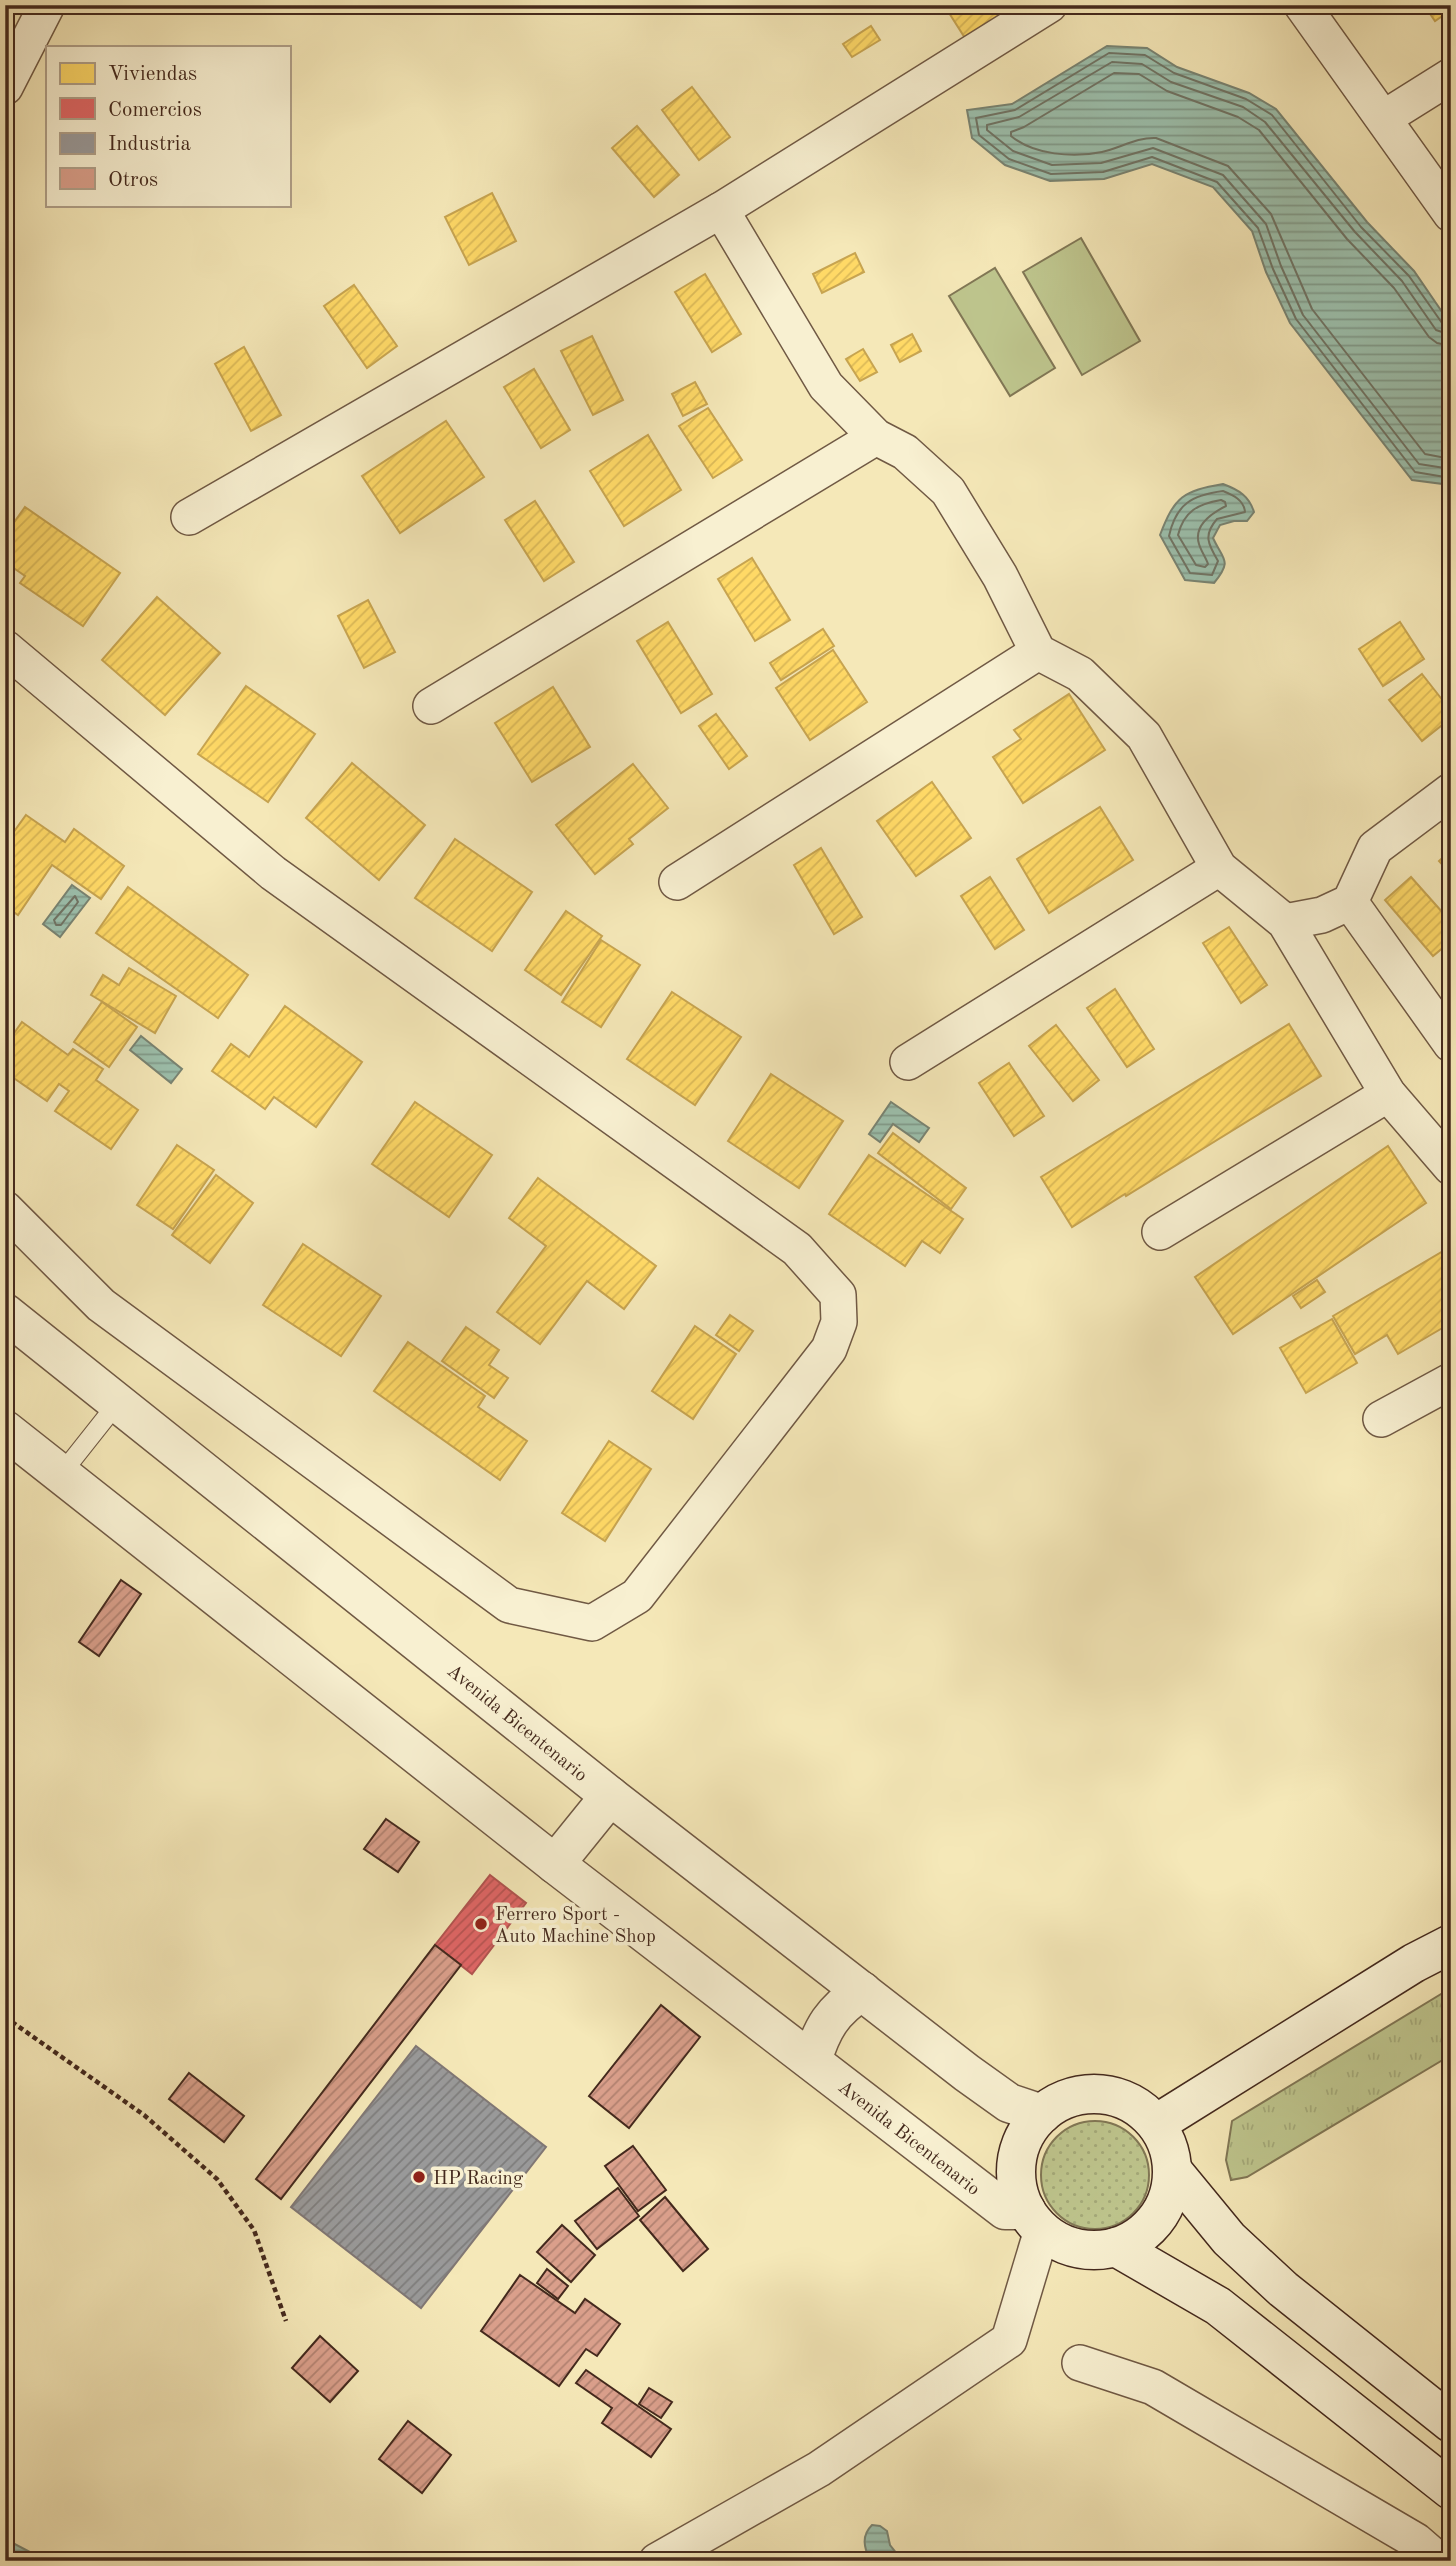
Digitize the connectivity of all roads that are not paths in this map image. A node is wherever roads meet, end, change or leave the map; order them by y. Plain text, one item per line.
1 (47, 5) edge
2 (1049, 5) edge
3 (1302, 5) edge
4 (1451, 75) edge
5 (5, 87) edge
6 (1384, 118) junction
7 (721, 210) junction
8 (1451, 214) edge
9 (876, 437) junction
10 (189, 517) dead end
11 (1038, 652) junction
12 (10, 663) edge
13 (430, 706) dead end
14 (1451, 791) edge
15 (1219, 868) junction
16 (677, 882) dead end
17 (1350, 902) junction
18 (1285, 922) junction
19 (1451, 1044) edge
20 (908, 1062) dead end
21 (1388, 1094) junction
22 (1451, 1167) edge
23 (5, 1209) edge
24 (1160, 1233) dead end
25 (5, 1312) edge
26 (1451, 1381) edge
27 (118, 1401) junction
28 (1381, 1419) dead end
29 (5, 1430) edge
30 (62, 1473) junction
31 (610, 1796) junction
32 (555, 1864) junction
33 (1451, 1944) edge
34 (862, 1991) junction
35 (812, 2061) junction
36 (1042, 2114) junction
37 (1156, 2124) junction
38 (1172, 2171) junction
39 (1034, 2220) junction
40 (1116, 2247) junction
41 (1080, 2363) dead end
42 (1451, 2423) edge
43 (1451, 2490) edge
44 (657, 2561) edge
45 (1439, 2561) edge

1 - 5 street
2 - 7 street
3 - 6 street
4 - 6 street
6 - 8 street
7 - 9 street
7 - 10 street
9 - 11 street
9 - 13 street
11 - 15 street
11 - 16 street
12 - 23 street
14 - 17 street
15 - 18 street
15 - 20 street
17 - 18 street
17 - 19 street
18 - 21 street
21 - 22 street
21 - 24 street
25 - 27 street, Avenida Bicentenario
26 - 28 street
27 - 30 lane
27 - 31 street, Avenida Bicentenario
29 - 30 street, Avenida Bicentenario
30 - 32 street, Avenida Bicentenario
31 - 32 street
31 - 34 street, Avenida Bicentenario
32 - 35 street, Avenida Bicentenario
33 - 37 street
34 - 35 street
34 - 36 street, Avenida Bicentenario
35 - 39 street, Avenida Bicentenario
36 - 37 street
36 - 39 street
37 - 38 street
38 - 40 street
38 - 42 street
39 - 40 street
39 - 44 street
40 - 43 street
41 - 45 street

